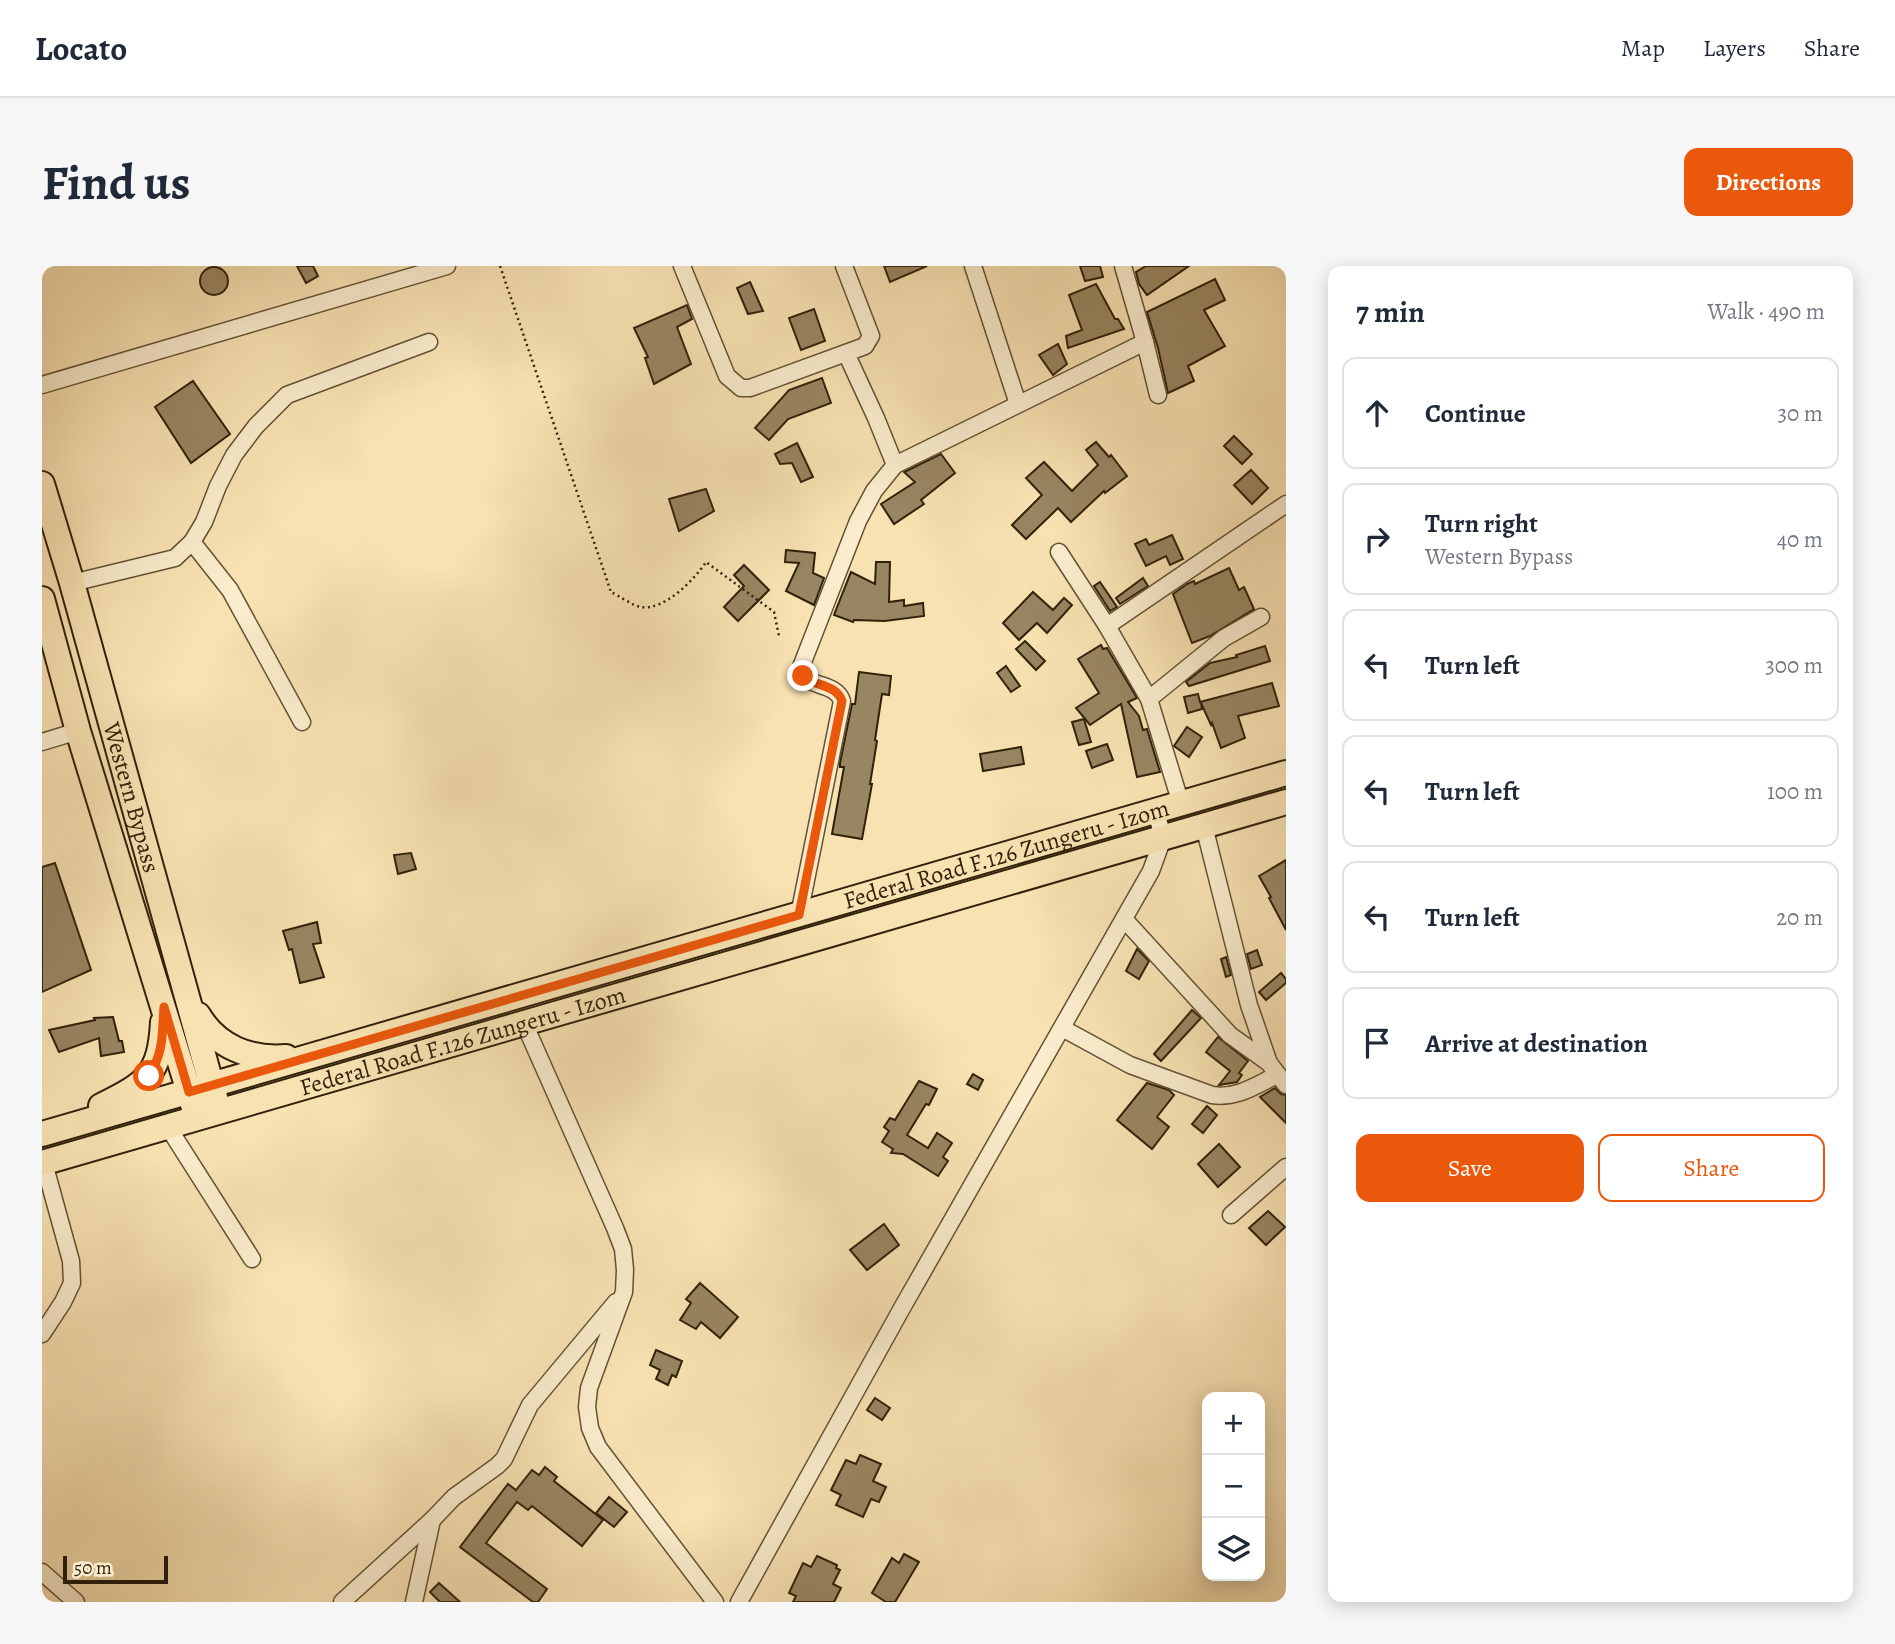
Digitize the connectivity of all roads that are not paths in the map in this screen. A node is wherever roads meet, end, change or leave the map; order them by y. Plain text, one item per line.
1 (447, 266) edge
2 (682, 266) edge
3 (844, 266) edge
4 (973, 266) edge
5 (1123, 266) edge
6 (429, 342) dead end
7 (1145, 342) junction
8 (846, 353) junction
9 (42, 385) edge
10 (1158, 395) dead end
11 (1018, 404) junction
12 (895, 465) junction
13 (42, 484) edge
14 (1286, 504) edge
15 (191, 542) junction
16 (1059, 552) dead end
17 (72, 583) junction
18 (42, 599) edge
19 (1261, 617) dead end
20 (1107, 626) junction
21 (1149, 699) junction
22 (302, 722) dead end
23 (78, 731) junction
24 (42, 742) edge
25 (1286, 774) edge
26 (1286, 802) edge
27 (1181, 804) junction
28 (1156, 811) junction
29 (1204, 826) junction
30 (1163, 838) junction
31 (799, 915) junction
32 (1124, 919) junction
33 (188, 998) junction
34 (164, 1007) junction
35 (524, 1023) junction
36 (1062, 1028) junction
37 (318, 1055) junction
38 (1277, 1074) edge
39 (201, 1089) junction
40 (208, 1115) junction
41 (167, 1127) junction
42 (47, 1133) edge
43 (43, 1163) edge
44 (1286, 1167) edge
45 (1231, 1215) dead end
46 (252, 1259) dead end
47 (624, 1292) junction
48 (42, 1334) edge
49 (432, 1520) junction
50 (42, 1573) edge
51 (76, 1602) edge
52 (342, 1602) edge
53 (414, 1602) edge
54 (715, 1602) edge
55 (739, 1602) edge

1 - 9 street
2 - 8 street
3 - 8 street
4 - 11 street
5 - 7 street
6 - 15 street
7 - 10 street
7 - 11 street
8 - 12 street
11 - 12 street
12 - 31 street
13 - 17 main road, Western Bypass
14 - 20 street
15 - 17 street
15 - 22 street
16 - 20 street
17 - 33 main road, Western Bypass
18 - 23 main road, Western Bypass
19 - 21 street
20 - 21 street
21 - 27 street
23 - 24 street
23 - 34 main road, Western Bypass
25 - 27 main road, Federal Road F.126 Zungeru - Izom
26 - 29 main road, Federal Road F.126 Zungeru - Izom
27 - 28 main road, Federal Road F.126 Zungeru - Izom
28 - 30 street
28 - 31 main road, Federal Road F.126 Zungeru - Izom
29 - 30 main road, Federal Road F.126 Zungeru - Izom
29 - 38 street
30 - 32 street
30 - 35 main road, Federal Road F.126 Zungeru - Izom
31 - 37 main road, Federal Road F.126 Zungeru - Izom
32 - 36 street
32 - 38 street
33 - 37 main road
33 - 39 main road, Western Bypass
34 - 39 main road, Western Bypass
34 - 42 main road
35 - 40 main road, Federal Road F.126 Zungeru - Izom
35 - 47 street
36 - 38 street
36 - 55 street
37 - 39 main road, Federal Road F.126 Zungeru - Izom
39 - 40 main road, Western Bypass
39 - 42 main road, Federal Road F.126 Zungeru - Izom
40 - 41 main road, Federal Road F.126 Zungeru - Izom
41 - 43 main road, Federal Road F.126 Zungeru - Izom
41 - 46 street
43 - 48 street
44 - 45 street
47 - 49 street
47 - 54 street
49 - 52 street
49 - 53 street
50 - 51 street

